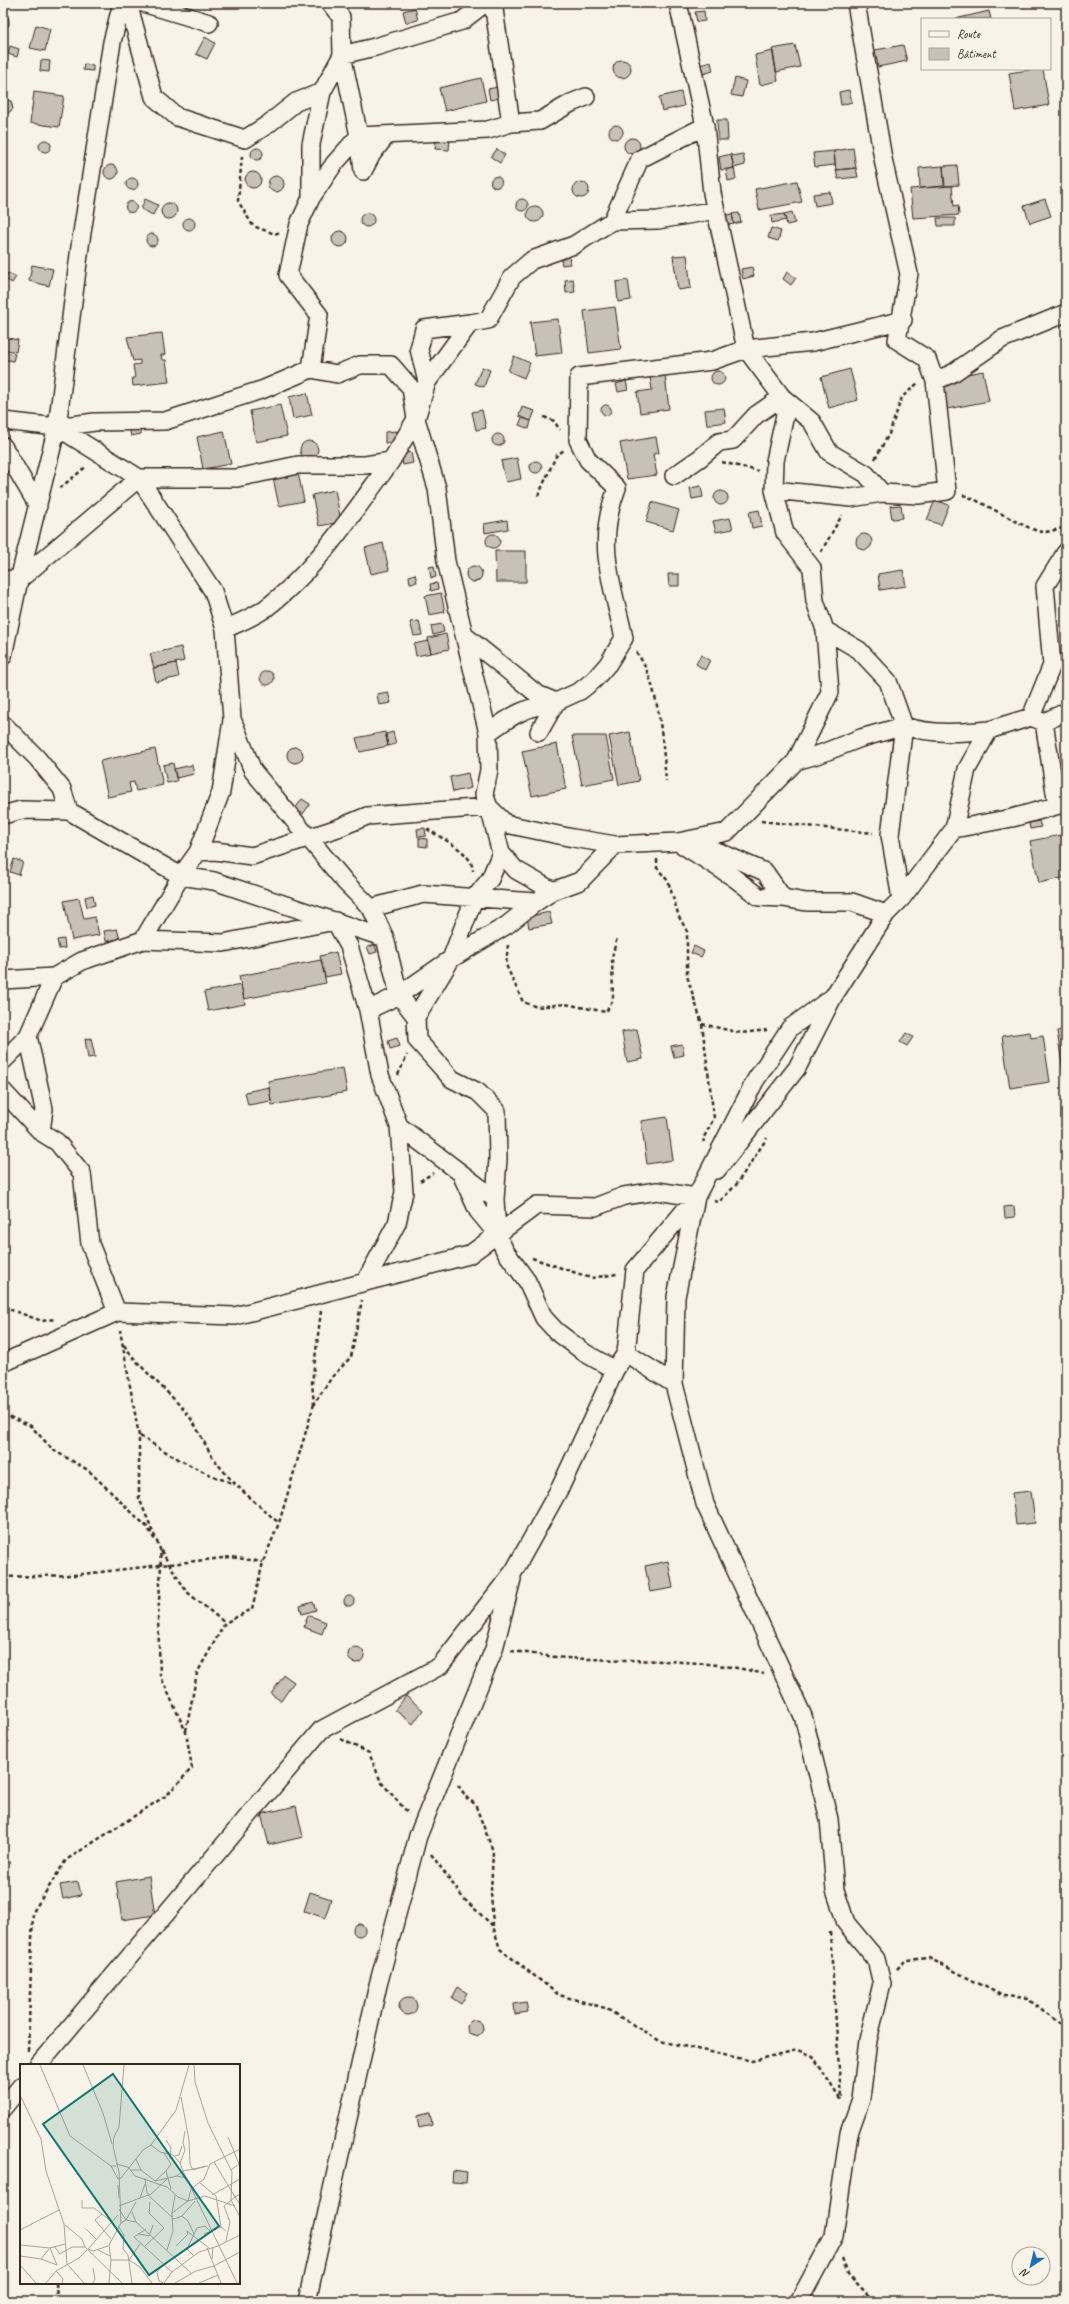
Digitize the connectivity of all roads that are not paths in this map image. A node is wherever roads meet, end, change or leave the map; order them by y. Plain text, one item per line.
1 (122, 3) edge
2 (128, 3) edge
3 (143, 3) edge
4 (330, 3) edge
5 (485, 3) edge
6 (493, 3) edge
7 (678, 3) edge
8 (860, 4) edge
9 (209, 23) dead end
10 (342, 54) junction
11 (322, 92) junction
12 (586, 97) dead end
13 (511, 123) junction
14 (705, 126) junction
15 (359, 136) junction
16 (386, 136) junction
17 (311, 198) junction
18 (716, 210) junction
19 (612, 222) junction
20 (1066, 314) edge
21 (902, 320) junction
22 (470, 323) junction
23 (746, 349) junction
24 (311, 369) junction
25 (935, 381) junction
26 (427, 382) junction
27 (782, 397) junction
28 (416, 419) junction
29 (3, 421) edge
30 (58, 427) junction
31 (3, 446) edge
32 (391, 461) junction
33 (674, 476) dead end
34 (139, 478) junction
35 (775, 483) junction
36 (882, 493) junction
37 (38, 506) junction
38 (1066, 552) edge
39 (11, 580) edge
40 (225, 630) junction
41 (825, 630) junction
42 (464, 635) junction
43 (3, 656) edge
44 (556, 702) junction
45 (1066, 712) edge
46 (232, 719) junction
47 (1038, 719) junction
48 (3, 724) edge
49 (904, 726) junction
50 (989, 730) junction
51 (539, 732) dead end
52 (488, 733) junction
53 (796, 761) junction
54 (1061, 804) edge
55 (489, 807) junction
56 (69, 810) junction
57 (3, 815) edge
58 (954, 829) junction
59 (309, 836) junction
60 (673, 842) junction
61 (615, 845) junction
62 (198, 852) junction
63 (500, 853) junction
64 (181, 876) junction
65 (553, 891) junction
66 (783, 898) junction
67 (474, 899) junction
68 (901, 899) junction
69 (536, 902) junction
70 (371, 908) junction
71 (886, 914) junction
72 (335, 921) junction
73 (385, 938) junction
74 (143, 940) junction
75 (451, 960) junction
76 (54, 977) junction
77 (3, 980) edge
78 (399, 995) junction
79 (833, 997) junction
80 (368, 1010) junction
81 (416, 1017) junction
82 (28, 1036) junction
83 (3, 1062) edge
84 (3, 1091) edge
85 (399, 1126) junction
86 (41, 1132) junction
87 (461, 1174) junction
88 (696, 1197) junction
89 (495, 1199) junction
90 (497, 1234) junction
91 (365, 1282) junction
92 (118, 1312) junction
93 (626, 1353) junction
94 (3, 1363) edge
95 (615, 1370) junction
96 (674, 1384) junction
97 (514, 1571) junction
98 (33, 2061) edge
99 (20, 2087) edge
100 (3, 2108) edge
101 (307, 2301) edge
102 (799, 2301) edge

1 - 30 street
2 - 11 street
3 - 9 street
4 - 10 street
5 - 10 street
6 - 13 street
7 - 14 street
8 - 21 street
10 - 11 street
10 - 15 street
11 - 17 street
12 - 13 street
13 - 16 street
14 - 18 street
14 - 19 street
15 - 16 street
15 - 16 street
15 - 17 street
17 - 24 street
18 - 19 street
18 - 23 street
19 - 22 street
20 - 25 street
21 - 23 street
21 - 25 street
22 - 26 street
22 - 26 street
23 - 27 street
23 - 44 street
24 - 28 street
24 - 30 street
25 - 36 street
26 - 28 street
27 - 33 street
27 - 35 street
27 - 36 street
28 - 32 street
28 - 42 street
29 - 30 street
30 - 34 street
30 - 37 street
31 - 37 street
32 - 34 street
32 - 40 street
34 - 39 street
34 - 40 street
35 - 36 street
35 - 41 street
37 - 39 street
38 - 47 street
39 - 43 street
40 - 46 street
41 - 49 street
41 - 53 street
42 - 44 street
42 - 52 street
44 - 51 street
44 - 52 street
45 - 47 street
46 - 59 street
46 - 62 street
47 - 50 street
47 - 54 street
48 - 56 street
49 - 50 street
49 - 53 street
49 - 68 street
50 - 58 street
52 - 55 street
53 - 60 street
54 - 58 street
55 - 59 street
55 - 61 street
55 - 63 street
56 - 57 street
56 - 64 street
58 - 68 street
59 - 62 street
59 - 70 street
60 - 61 street
60 - 66 street
60 - 66 street
61 - 65 street
62 - 64 street
63 - 65 street
63 - 67 street
64 - 72 street
64 - 74 street
65 - 69 street
66 - 71 street
67 - 69 street
67 - 70 street
67 - 75 street
68 - 71 street
69 - 75 street
70 - 73 street
71 - 79 street
72 - 73 street
72 - 74 street
72 - 80 street
73 - 78 street
74 - 76 street
75 - 78 street
75 - 81 street
76 - 77 street
76 - 82 street
78 - 80 street
78 - 81 street
79 - 88 street
79 - 88 street
80 - 85 street
81 - 89 street
82 - 83 street
82 - 86 street
84 - 86 street
85 - 87 street
85 - 91 street
86 - 92 street
87 - 89 street
87 - 90 street
88 - 90 street
88 - 93 street
88 - 96 street
89 - 90 street
90 - 91 street
90 - 95 street
91 - 92 street
92 - 94 street
93 - 95 street
93 - 96 street
95 - 97 street
96 - 102 street
97 - 98 street
97 - 101 street
99 - 100 street

